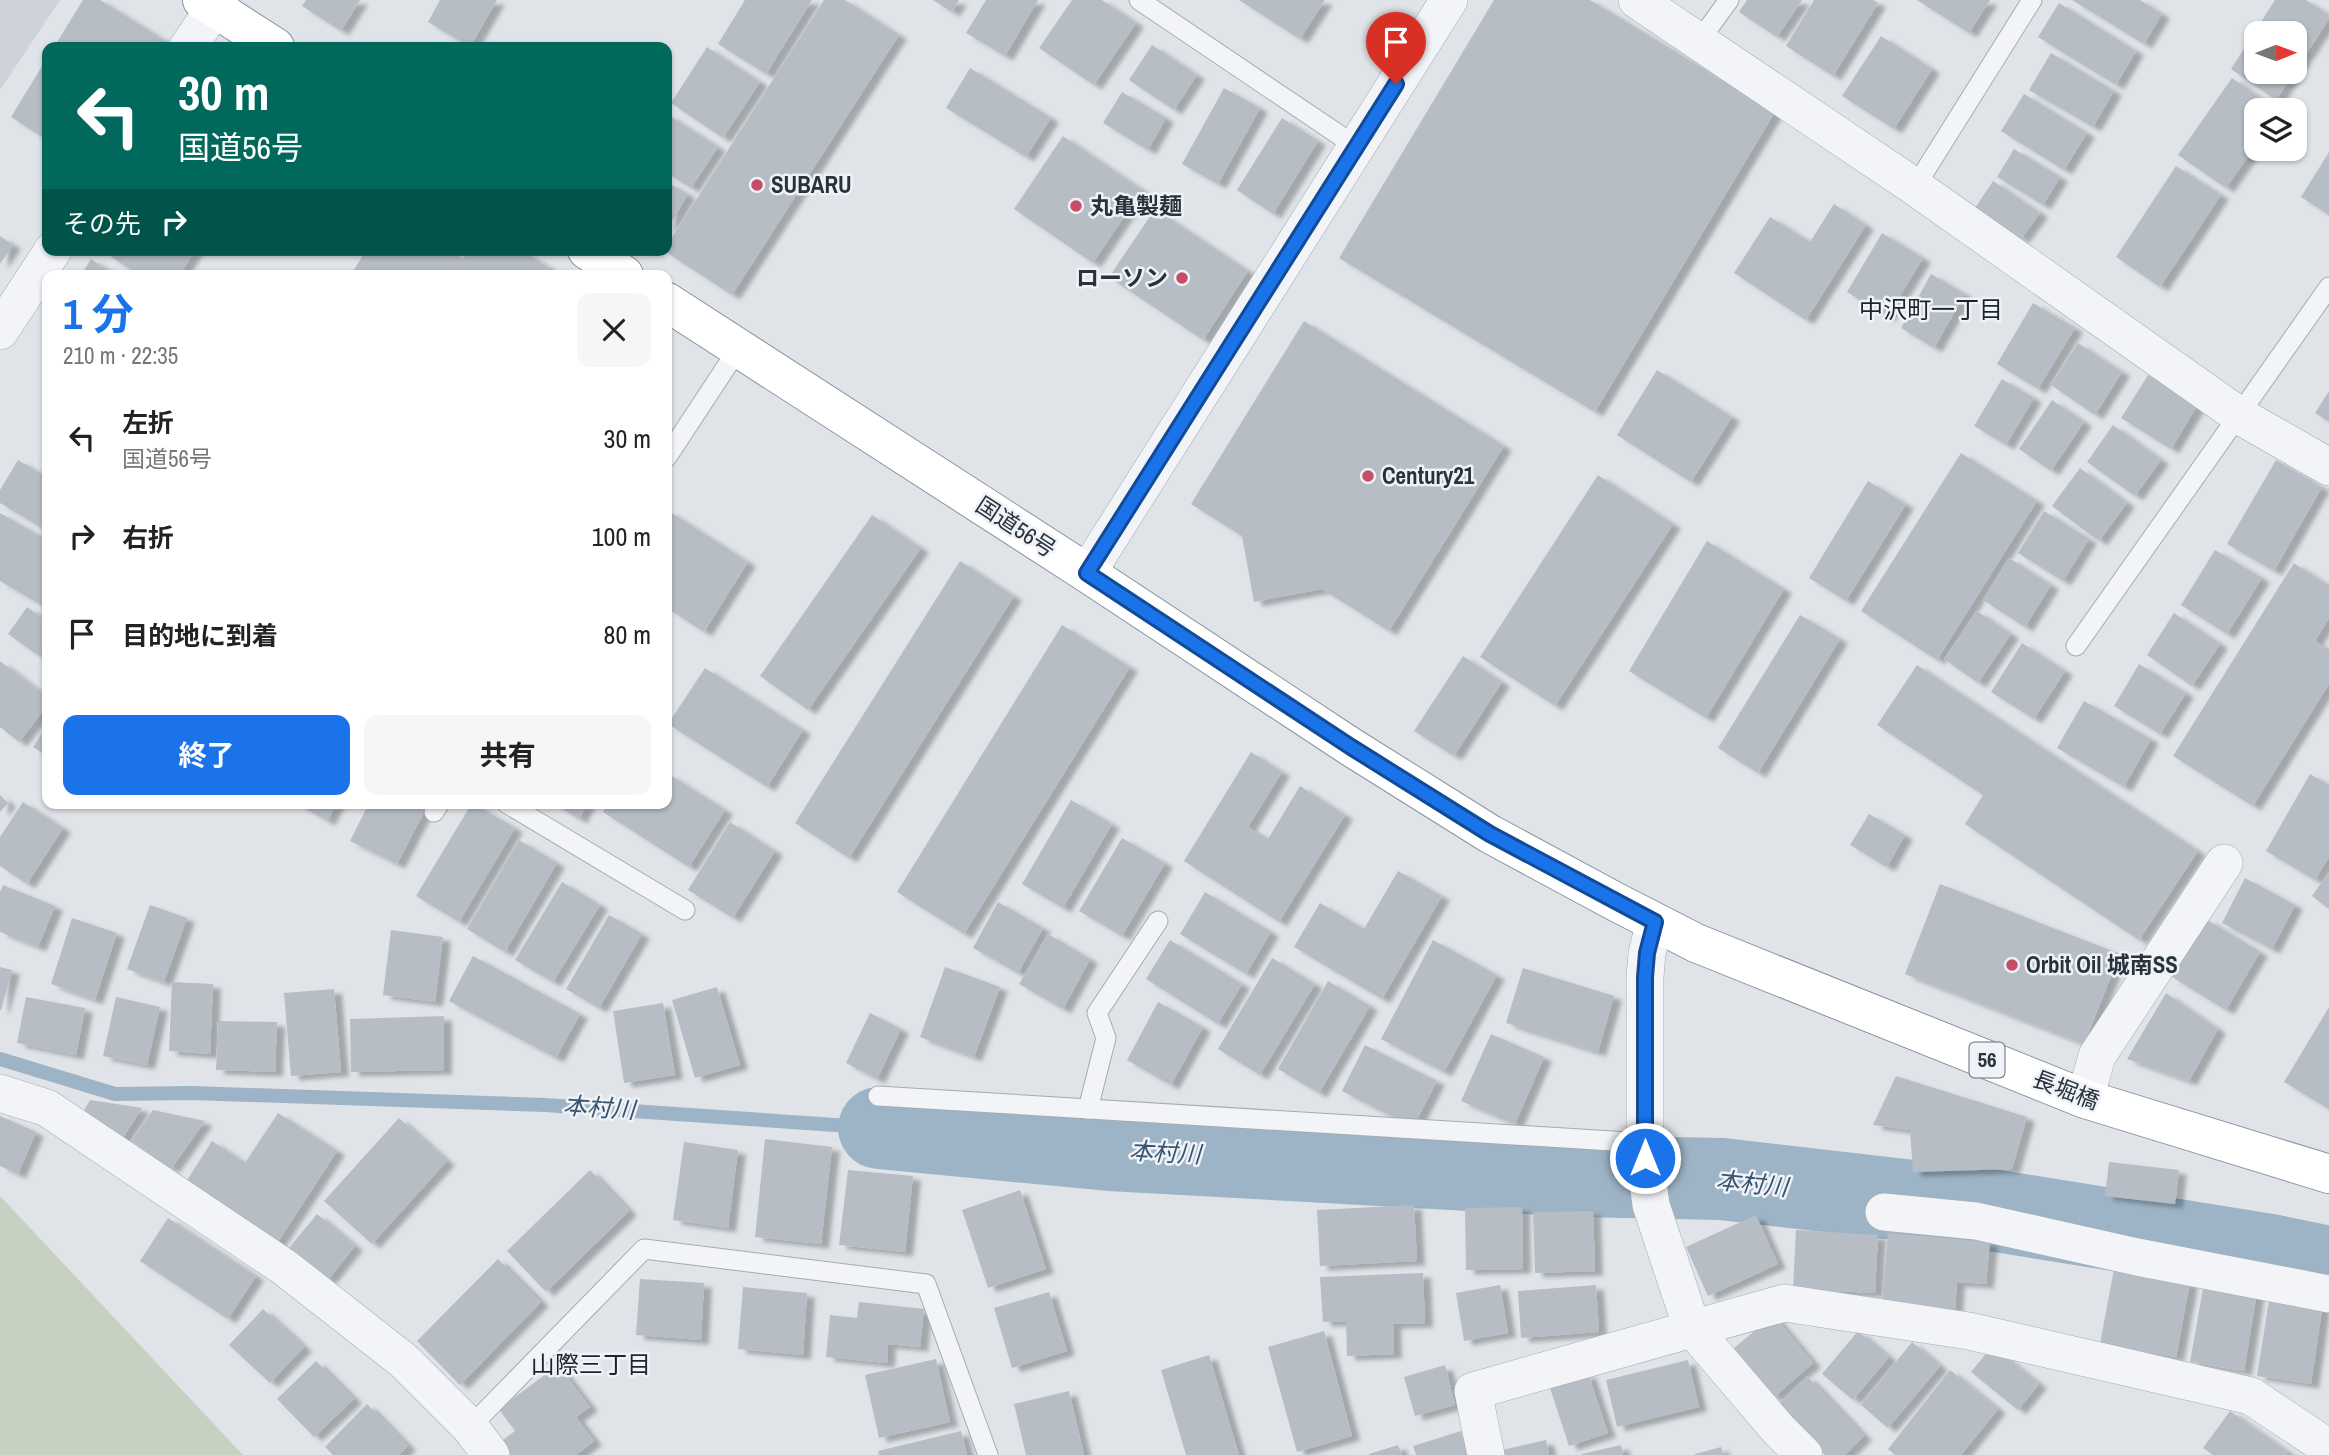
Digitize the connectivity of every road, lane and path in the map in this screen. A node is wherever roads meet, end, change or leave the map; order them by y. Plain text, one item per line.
1 (1139, 0) edge
2 (1449, 0) edge
3 (1637, 0) edge
4 (1729, 0) edge
5 (2032, 0) edge
6 (212, 3) edge
7 (1699, 41) junction
8 (191, 42) edge
9 (268, 42) edge
10 (1357, 146) junction
11 (1915, 187) junction
12 (49, 256) edge
13 (596, 256) edge
14 (617, 270) edge
15 (2329, 287) edge
16 (672, 305) edge
17 (0, 331) edge
18 (738, 349) junction
19 (2240, 416) junction
20 (672, 449) edge
21 (2329, 467) edge
22 (1087, 573) junction
23 (2076, 646) dead end
24 (516, 809) edge
25 (2224, 863) dead end
26 (685, 910) dead end
27 (1158, 921) dead end
28 (1655, 922) junction
29 (0, 1093) edge
30 (878, 1096) dead end
31 (2085, 1099) junction
32 (1088, 1109) junction
33 (1646, 1165) junction
34 (2329, 1174) edge
35 (1884, 1212) dead end
36 (2329, 1294) edge
37 (1692, 1328) junction
38 (480, 1441) edge
39 (2329, 1448) edge
40 (988, 1455) edge
41 (1486, 1455) edge
42 (1804, 1455) edge

1 - 10 lane
2 - 10 street
3 - 7 street
4 - 7 lane
5 - 11 lane
6 - 8 street
6 - 9 highway
7 - 11 street
10 - 22 street
11 - 19 street
12 - 17 street
13 - 14 highway
15 - 19 lane
16 - 18 highway, 国道56号 / 56
18 - 20 lane
18 - 22 highway, 国道56号 / 56
19 - 21 street
19 - 23 lane
22 - 28 highway, 国道56号 / 56
24 - 26 lane
25 - 31 street
27 - 32 lane
28 - 31 highway, 長堀橋 / 56
28 - 33 street
29 - 38 street
30 - 32 lane
31 - 34 highway, 長堀橋 / 56
32 - 33 lane
33 - 37 street
35 - 36 street
37 - 39 street
37 - 41 street
37 - 42 street
38 - 40 lane

